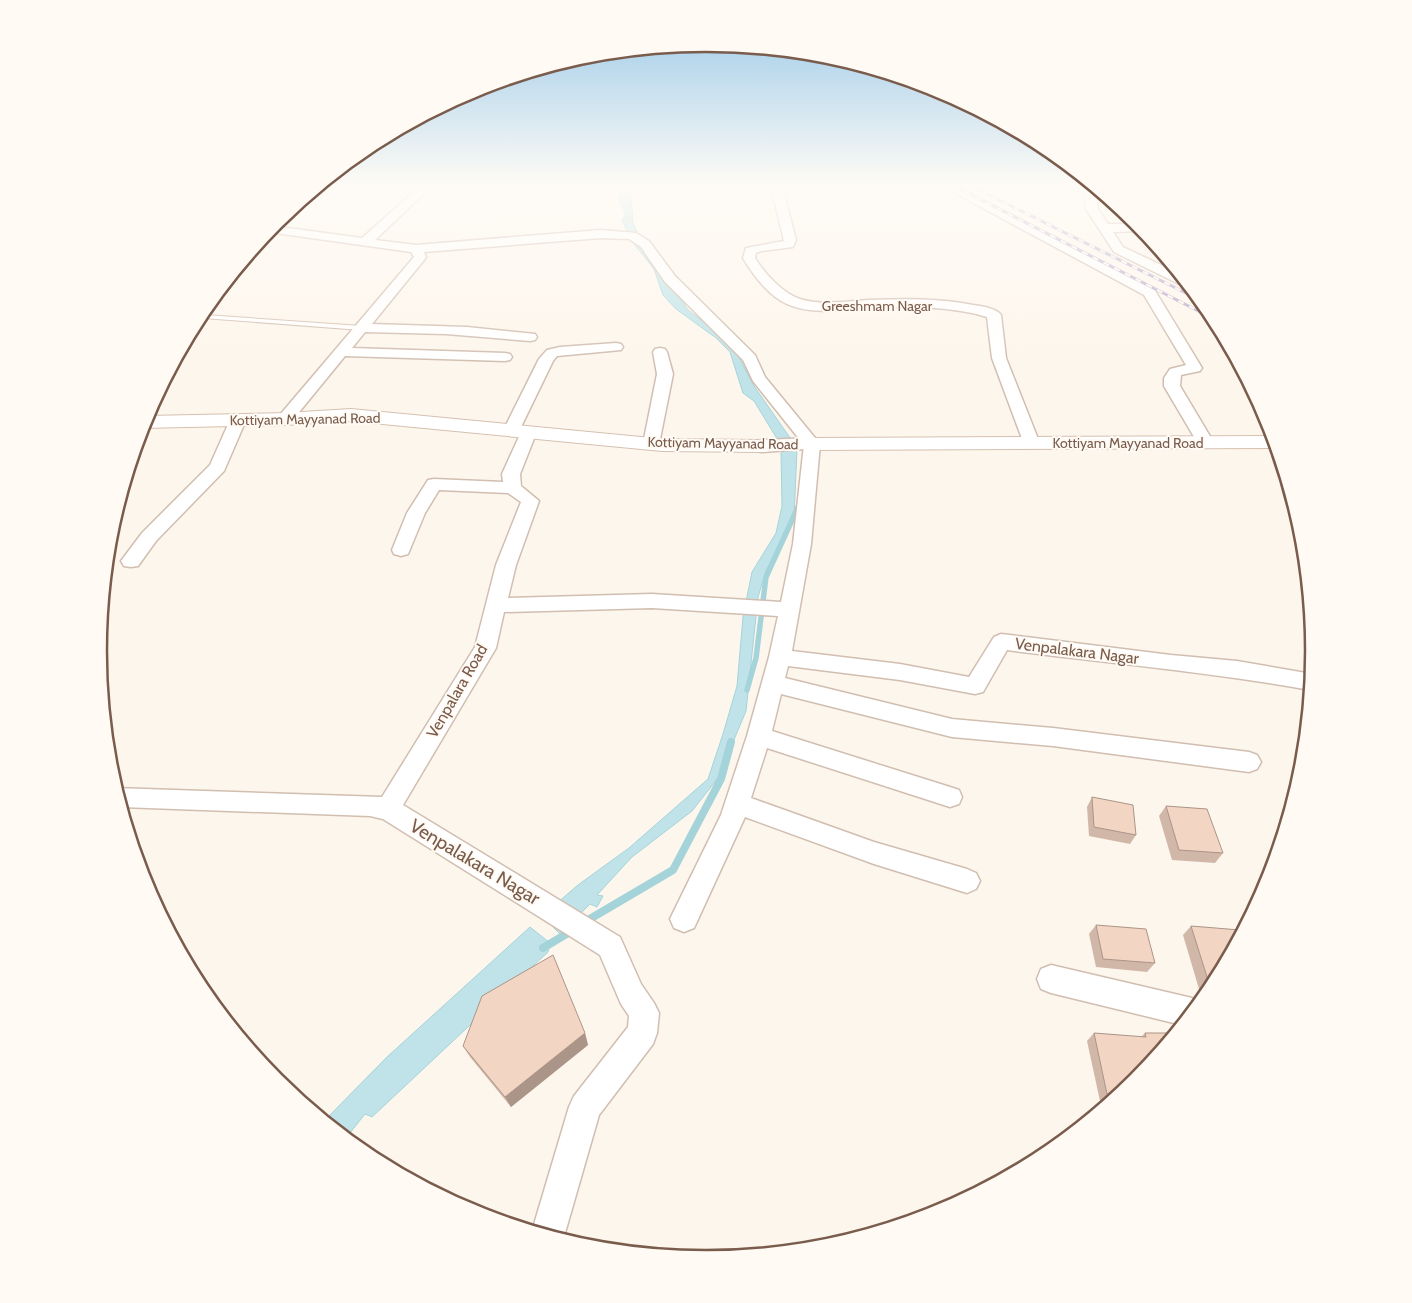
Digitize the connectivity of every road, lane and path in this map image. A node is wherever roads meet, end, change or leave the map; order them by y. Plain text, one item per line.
1 (402, 247) edge
2 (447, 247) edge
3 (647, 247) edge
4 (769, 247) edge
5 (1065, 247) edge
6 (1117, 247) edge
7 (416, 249) junction
8 (1169, 273) edge
9 (209, 317) edge
10 (361, 328) junction
11 (530, 337) dead end
12 (616, 347) dead end
13 (341, 352) junction
14 (660, 352) dead end
15 (505, 357) dead end
16 (285, 419) junction
17 (238, 420) junction
18 (153, 422) edge
19 (521, 430) junction
20 (1267, 442) edge
21 (1206, 443) junction
22 (651, 444) junction
23 (812, 444) junction
24 (1032, 444) junction
25 (760, 446) joint
26 (513, 488) junction
27 (400, 550) dead end
28 (131, 561) dead end
29 (496, 605) junction
30 (783, 609) junction
31 (780, 656) junction
32 (1304, 681) edge
33 (772, 683) junction
34 (759, 736) junction
35 (1249, 762) dead end
36 (125, 797) edge
37 (950, 797) dead end
38 (738, 804) junction
39 (388, 809) junction
40 (966, 881) dead end
41 (684, 920) dead end
42 (1051, 979) dead end
43 (1185, 1010) edge
44 (550, 1230) edge

1 - 7 street
2 - 7 street
3 - 23 street
4 - 24 street, Greeshmam Nagar
5 - 21 street
6 - 8 street
7 - 10 street
9 - 10 lane
10 - 11 street
10 - 13 street
12 - 19 street
13 - 15 street
13 - 16 street
14 - 22 street
16 - 17 main road, Kottiyam Mayyanad Road
16 - 19 main road, Kottiyam Mayyanad Road
17 - 18 main road, Kottiyam Mayyanad Road
17 - 28 street
19 - 22 main road, Kottiyam Mayyanad Road
19 - 26 street
20 - 21 main road, Kottiyam Mayyanad Road
21 - 24 main road, Kottiyam Mayyanad Road
22 - 25 main road, Kottiyam Mayyanad Road
23 - 24 main road, Kottiyam Mayyanad Road
23 - 25 street, Kottiyam Mayyanad Road
23 - 30 street
26 - 27 street
26 - 29 street, Venpalara Road
29 - 30 street
29 - 39 street, Venpalara Road
30 - 31 street
31 - 32 street, Venpalakara Nagar
31 - 33 street
33 - 34 street
33 - 35 street
34 - 37 street
34 - 38 street
36 - 39 street
38 - 40 street
38 - 41 street
39 - 44 street, Venpalakara Nagar
42 - 43 street

